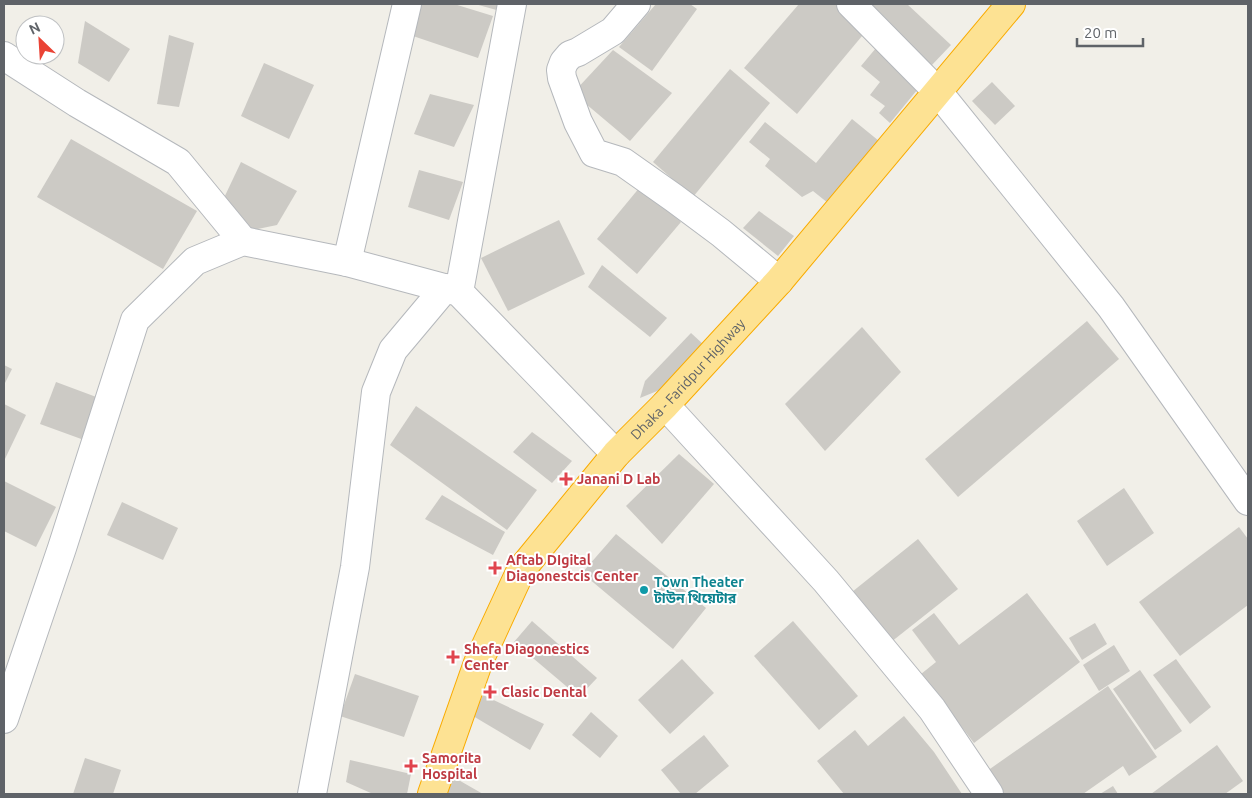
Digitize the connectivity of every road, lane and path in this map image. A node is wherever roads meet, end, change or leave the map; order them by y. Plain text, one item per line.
1 (407, 4) edge
2 (512, 4) edge
3 (636, 4) edge
4 (851, 4) edge
5 (1011, 4) edge
6 (4, 56) edge
7 (938, 92) junction
8 (243, 241) junction
9 (347, 262) junction
10 (779, 281) junction
11 (452, 290) junction
12 (664, 405) junction
13 (616, 454) junction
14 (1248, 502) edge
15 (4, 719) edge
16 (312, 794) edge
17 (432, 794) edge
18 (988, 794) edge

1 - 9 street
2 - 11 street
3 - 10 street
4 - 7 street
5 - 7 highway, Dhaka - Faridpur Highway
6 - 8 street
7 - 10 highway, Dhaka - Faridpur Highway
7 - 14 street
8 - 9 street
8 - 15 street
9 - 11 street
10 - 12 highway, Dhaka - Faridpur Highway
11 - 13 street
11 - 16 street
12 - 13 highway, Dhaka - Faridpur Highway
12 - 18 street
13 - 17 highway, Dhaka - Faridpur Highway

